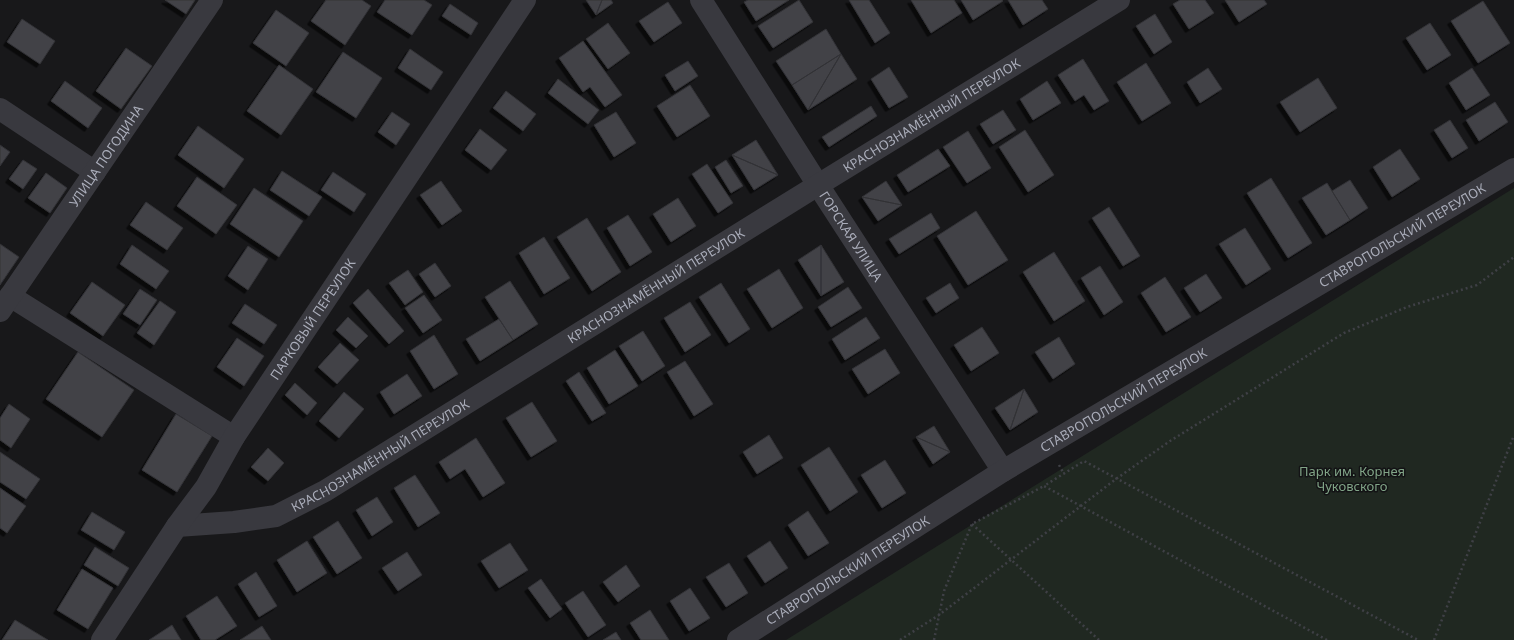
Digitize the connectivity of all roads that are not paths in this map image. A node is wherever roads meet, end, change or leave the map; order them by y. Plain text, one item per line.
1 (212, 0) edge
2 (525, 0) edge
3 (702, 0) edge
4 (1120, 0) edge
5 (0, 109) edge
6 (1514, 169) edge
7 (95, 172) junction
8 (818, 185) junction
9 (3, 306) edge
10 (234, 437) junction
11 (1002, 471) junction
12 (177, 526) junction
13 (102, 640) edge
14 (738, 640) edge

1 - 7 street, УЛИЦА ПОГОДИНА
2 - 10 street, ПАРКОВЫЙ ПЕРЕУЛОК
3 - 8 street, ГОРСКАЯ УЛИЦА
4 - 8 street, КРАСНОЗНАМЁННЫЙ ПЕРЕУЛОК
5 - 7 street
6 - 11 street, СТАВРОПОЛЬСКИЙ ПЕРЕУЛОК
7 - 9 street, УЛИЦА ПОГОДИНА
8 - 11 street, ГОРСКАЯ УЛИЦА
8 - 12 street, КРАСНОЗНАМЁННЫЙ ПЕРЕУЛОК
9 - 10 street
10 - 12 street, ПАРКОВЫЙ ПЕРЕУЛОК
11 - 14 street, СТАВРОПОЛЬСКИЙ ПЕРЕУЛОК
12 - 13 street, ПАРКОВЫЙ ПЕРЕУЛОК

